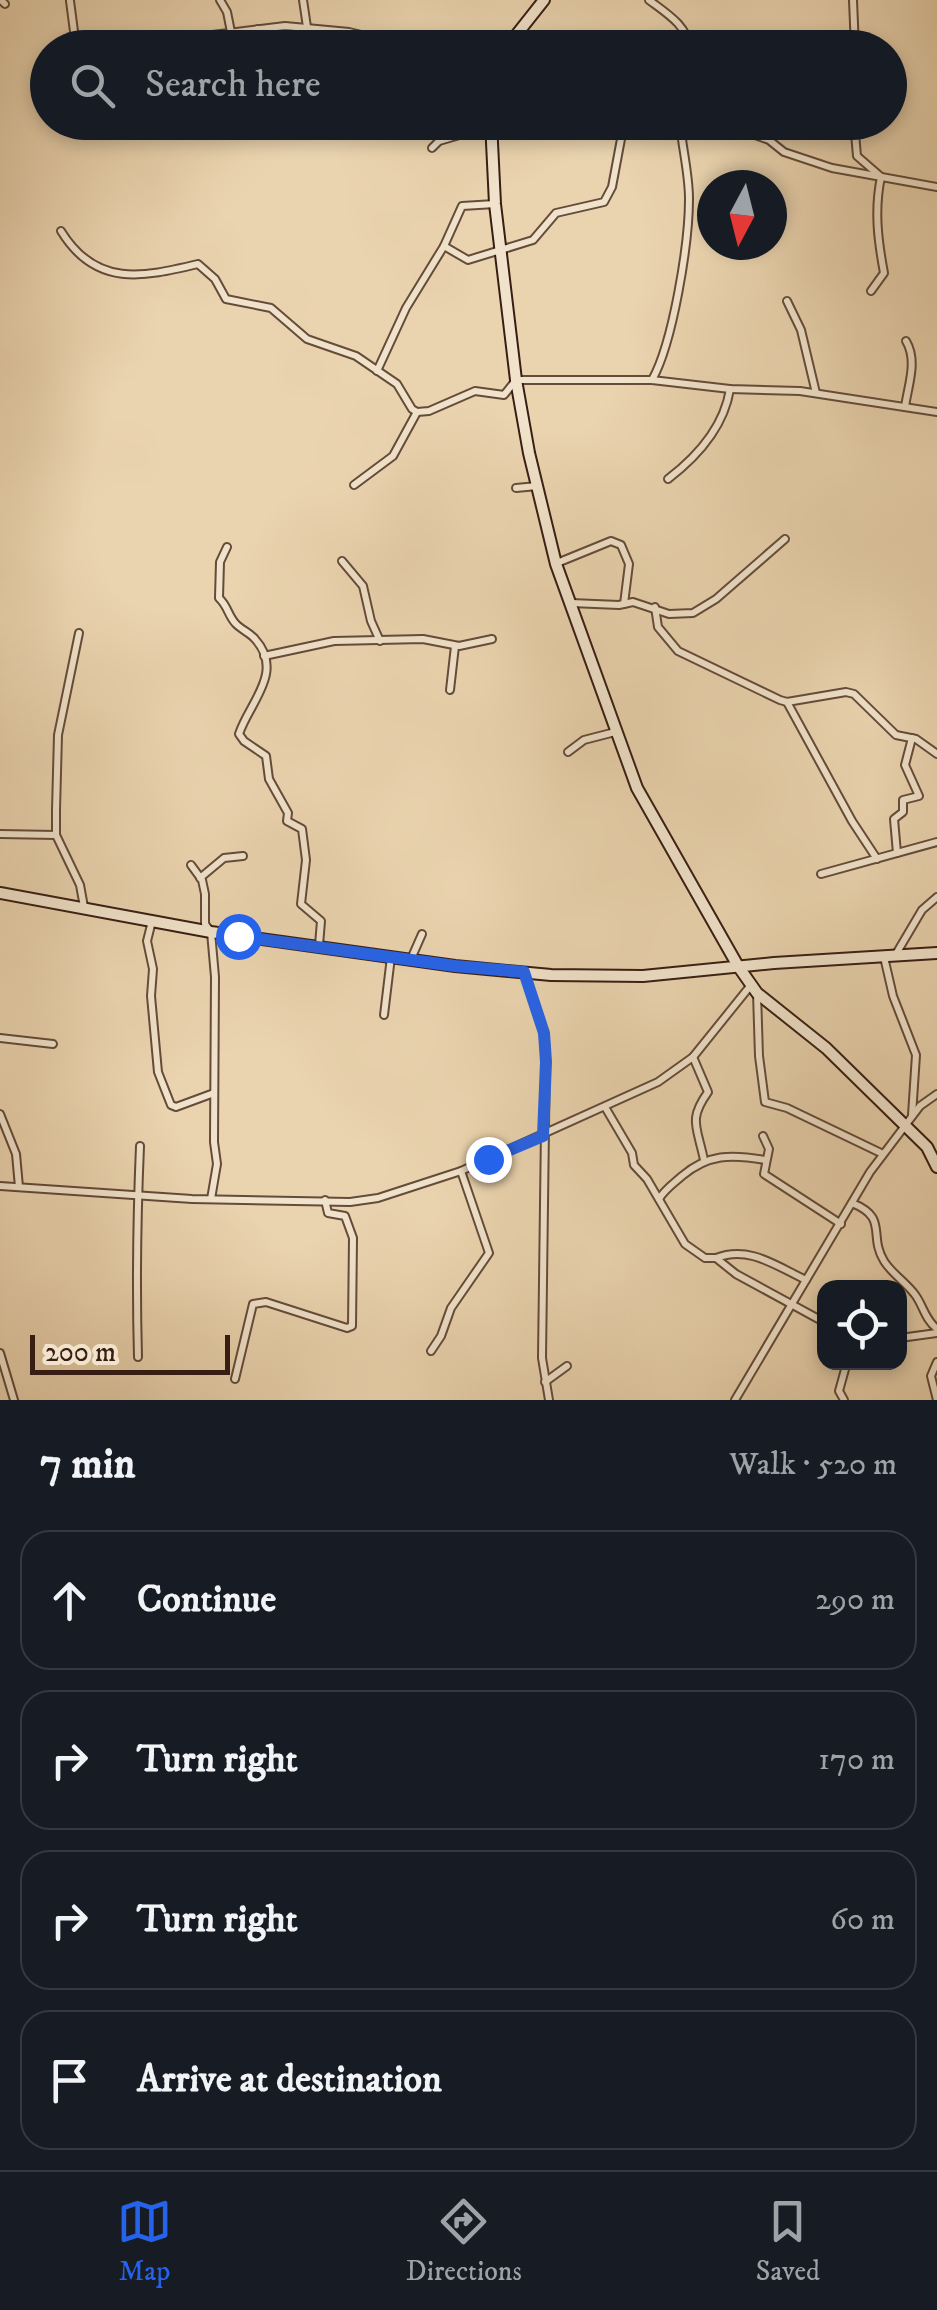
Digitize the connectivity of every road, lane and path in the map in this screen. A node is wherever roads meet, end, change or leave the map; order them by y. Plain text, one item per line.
1 (220, 0) edge
2 (303, 0) edge
3 (544, 0) edge
4 (649, 0) edge
5 (853, 0) edge
6 (70, 1) edge
7 (258, 28) joint
8 (307, 28) junction
9 (74, 30) edge
10 (232, 30) edge
11 (245, 30) edge
12 (328, 30) edge
13 (520, 30) edge
14 (683, 30) edge
15 (854, 30) edge
16 (442, 140) edge
17 (492, 140) edge
18 (620, 140) edge
19 (682, 140) edge
20 (768, 140) edge
21 (855, 140) edge
22 (432, 148) dead end
23 (880, 177) junction
24 (937, 188) edge
25 (495, 204) junction
26 (61, 231) dead end
27 (444, 246) junction
28 (500, 252) junction
29 (872, 291) dead end
30 (787, 301) dead end
31 (906, 341) dead end
32 (377, 372) junction
33 (516, 380) junction
34 (652, 380) junction
35 (730, 389) junction
36 (816, 393) junction
37 (905, 407) junction
38 (418, 412) junction
39 (937, 412) edge
40 (668, 479) dead end
41 (354, 485) dead end
42 (537, 486) junction
43 (516, 488) dead end
44 (785, 539) dead end
45 (228, 547) dead end
46 (342, 562) dead end
47 (556, 564) junction
48 (570, 602) junction
49 (624, 604) junction
50 (655, 607) junction
51 (79, 633) dead end
52 (492, 640) dead end
53 (381, 642) junction
54 (455, 646) junction
55 (264, 656) junction
56 (450, 690) dead end
57 (787, 702) junction
58 (615, 732) junction
59 (912, 738) junction
60 (568, 752) dead end
61 (937, 754) edge
62 (0, 834) edge
63 (56, 835) junction
64 (937, 842) edge
65 (897, 853) junction
66 (243, 856) dead end
67 (877, 858) junction
68 (191, 865) dead end
69 (821, 874) dead end
70 (200, 878) junction
71 (0, 893) edge
72 (937, 897) edge
73 (84, 907) junction
74 (152, 920) junction
75 (211, 932) junction
76 (422, 934) dead end
77 (319, 946) junction
78 (937, 953) edge
79 (391, 956) junction
80 (889, 956) junction
81 (411, 960) junction
82 (774, 963) junction
83 (738, 966) junction
84 (524, 972) junction
85 (754, 988) junction
86 (384, 1015) dead end
87 (0, 1038) edge
88 (54, 1044) dead end
89 (693, 1057) junction
90 (214, 1093) junction
91 (937, 1094) edge
92 (605, 1106) junction
93 (0, 1114) edge
94 (908, 1123) junction
95 (543, 1136) junction
96 (763, 1136) dead end
97 (140, 1146) dead end
98 (932, 1147) edge
99 (883, 1154) junction
100 (704, 1160) junction
101 (765, 1160) junction
102 (937, 1168) edge
103 (461, 1170) junction
104 (0, 1186) edge
105 (19, 1187) junction
106 (138, 1196) junction
107 (211, 1199) junction
108 (325, 1200) junction
109 (659, 1201) junction
110 (852, 1203) junction
111 (841, 1224) junction
112 (716, 1258) junction
113 (806, 1280) junction
114 (792, 1304) junction
115 (817, 1318) edge
116 (937, 1331) edge
117 (907, 1337) edge
118 (431, 1351) dead end
119 (0, 1353) edge
120 (138, 1358) dead end
121 (937, 1362) edge
122 (567, 1366) dead end
123 (845, 1370) edge
124 (235, 1379) dead end
125 (546, 1382) junction
126 (14, 1400) edge
127 (549, 1400) edge
128 (735, 1400) edge
129 (844, 1400) edge
130 (936, 1400) edge

1 - 10 street
2 - 8 street
3 - 13 street
4 - 14 street
5 - 15 street
6 - 9 street
7 - 8 street
7 - 11 street
8 - 12 street
16 - 22 street
17 - 25 street
18 - 28 street
19 - 34 street
20 - 23 street
21 - 23 street
23 - 24 street
23 - 29 street
25 - 27 street
25 - 28 street
26 - 32 street
27 - 28 street
27 - 32 street
28 - 33 street
30 - 36 street
31 - 37 street
32 - 38 street
33 - 34 street
33 - 38 street
33 - 42 street
34 - 35 street
35 - 36 street
35 - 40 street
36 - 37 street
37 - 39 street
38 - 41 street
42 - 43 street
42 - 47 street
44 - 50 street
45 - 55 street
46 - 53 street
47 - 48 street
47 - 49 street
48 - 49 street
48 - 58 street
49 - 50 street
50 - 57 street
51 - 63 street
52 - 54 street
53 - 54 street
53 - 55 street
54 - 56 street
55 - 77 street
57 - 59 street
57 - 67 street
58 - 60 street
58 - 83 street
59 - 61 street
59 - 65 street
62 - 63 street
63 - 73 street
64 - 65 street
65 - 67 street
66 - 70 street
67 - 69 street
68 - 70 street
70 - 75 street
71 - 73 street
72 - 80 street
73 - 74 street
74 - 75 street
74 - 90 street
75 - 77 street
75 - 90 street
76 - 81 street
77 - 79 street
78 - 80 street
79 - 81 street
79 - 86 street
80 - 82 street
80 - 94 street
81 - 84 street
82 - 83 street
82 - 85 street
83 - 84 street
83 - 85 street
84 - 95 street
85 - 89 street
85 - 94 street
85 - 99 street
87 - 88 street
89 - 92 street
89 - 100 street
90 - 107 street
91 - 94 street
92 - 95 street
92 - 109 street
93 - 105 street
94 - 98 street
94 - 99 street
95 - 103 street
95 - 125 street
96 - 101 street
97 - 106 street
98 - 102 street
99 - 110 street
100 - 101 street
100 - 109 street
101 - 111 street
103 - 108 street
103 - 118 street
104 - 105 street
105 - 106 street
106 - 107 street
106 - 120 street
107 - 108 street
108 - 124 street
109 - 112 street
110 - 111 street
110 - 116 street
111 - 113 street
112 - 113 street
112 - 114 street
113 - 114 street
114 - 115 street
114 - 128 street
116 - 117 street
119 - 126 street
121 - 130 street
122 - 125 street
123 - 129 street
125 - 127 street

